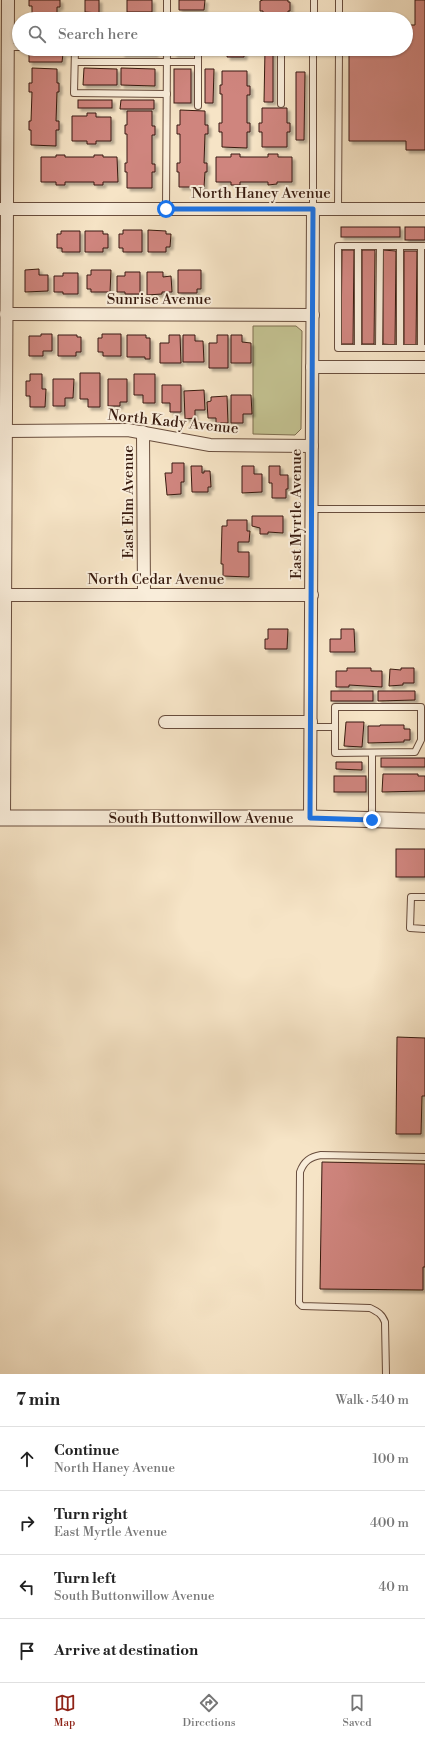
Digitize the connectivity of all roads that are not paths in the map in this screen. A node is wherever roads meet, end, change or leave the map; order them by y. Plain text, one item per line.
1 (8, 0) edge
2 (167, 0) edge
3 (314, 0) edge
4 (339, 0) edge
5 (167, 12) edge
6 (314, 12) edge
7 (339, 12) edge
8 (12, 38) edge
9 (12, 56) edge
10 (75, 56) edge
11 (167, 56) edge
12 (198, 56) edge
13 (281, 56) edge
14 (313, 56) edge
15 (339, 56) edge
16 (75, 62) junction
17 (167, 62) junction
18 (198, 62) junction
19 (167, 94) junction
20 (281, 104) dead end
21 (198, 106) dead end
22 (4, 209) edge
23 (166, 209) junction
24 (313, 209) junction
25 (338, 209) junction
26 (425, 209) edge
27 (358, 246) junction
28 (380, 246) junction
29 (400, 246) junction
30 (423, 246) edge
31 (6, 314) junction
32 (313, 315) junction
33 (358, 348) junction
34 (379, 348) junction
35 (400, 348) junction
36 (423, 348) edge
37 (312, 367) junction
38 (425, 367) edge
39 (6, 430) junction
40 (144, 432) junction
41 (312, 446) junction
42 (312, 509) junction
43 (425, 509) edge
44 (3, 595) edge
45 (144, 595) junction
46 (312, 595) junction
47 (165, 722) dead end
48 (310, 725) junction
49 (335, 727) junction
50 (372, 753) junction
51 (2, 818) edge
52 (310, 818) junction
53 (372, 820) junction
54 (425, 821) edge
55 (425, 897) edge
56 (425, 929) edge
57 (425, 1157) edge
58 (386, 1374) edge

1 - 8 street
2 - 5 lane
3 - 6 lane
4 - 7 lane
9 - 22 street
10 - 16 lane
11 - 17 lane
12 - 18 lane
13 - 20 lane
14 - 24 lane
15 - 25 lane
16 - 17 lane
16 - 19 lane
17 - 18 lane
17 - 19 lane
18 - 21 lane
19 - 23 lane
22 - 23 street, North Haney Avenue
22 - 31 street
23 - 24 street, North Haney Avenue
24 - 25 street, North Haney Avenue
24 - 32 street, East Myrtle Avenue
25 - 26 street, North Haney Avenue
27 - 28 lane
27 - 33 lane
27 - 33 lane
28 - 29 lane
28 - 34 lane
29 - 30 lane
29 - 35 lane
30 - 36 lane
31 - 32 street, Sunrise Avenue
31 - 39 street
32 - 37 street, East Myrtle Avenue
33 - 34 lane
34 - 35 lane
35 - 36 lane
37 - 38 street
37 - 41 street, East Myrtle Avenue
39 - 40 street, North Kady Avenue
39 - 44 street
40 - 41 street, North Kady Avenue
40 - 45 street, East Elm Avenue
41 - 42 street, East Myrtle Avenue
42 - 43 lane
42 - 46 street, East Myrtle Avenue
44 - 45 street, North Cedar Avenue
44 - 51 street
45 - 46 street, North Cedar Avenue
46 - 48 street, East Myrtle Avenue
47 - 48 street
48 - 49 lane
48 - 52 street, East Myrtle Avenue
49 - 50 lane
49 - 50 lane
50 - 53 lane
51 - 52 street, South Buttonwillow Avenue
52 - 53 street, South Buttonwillow Avenue
53 - 54 street, South Buttonwillow Avenue
55 - 56 lane
57 - 58 lane

